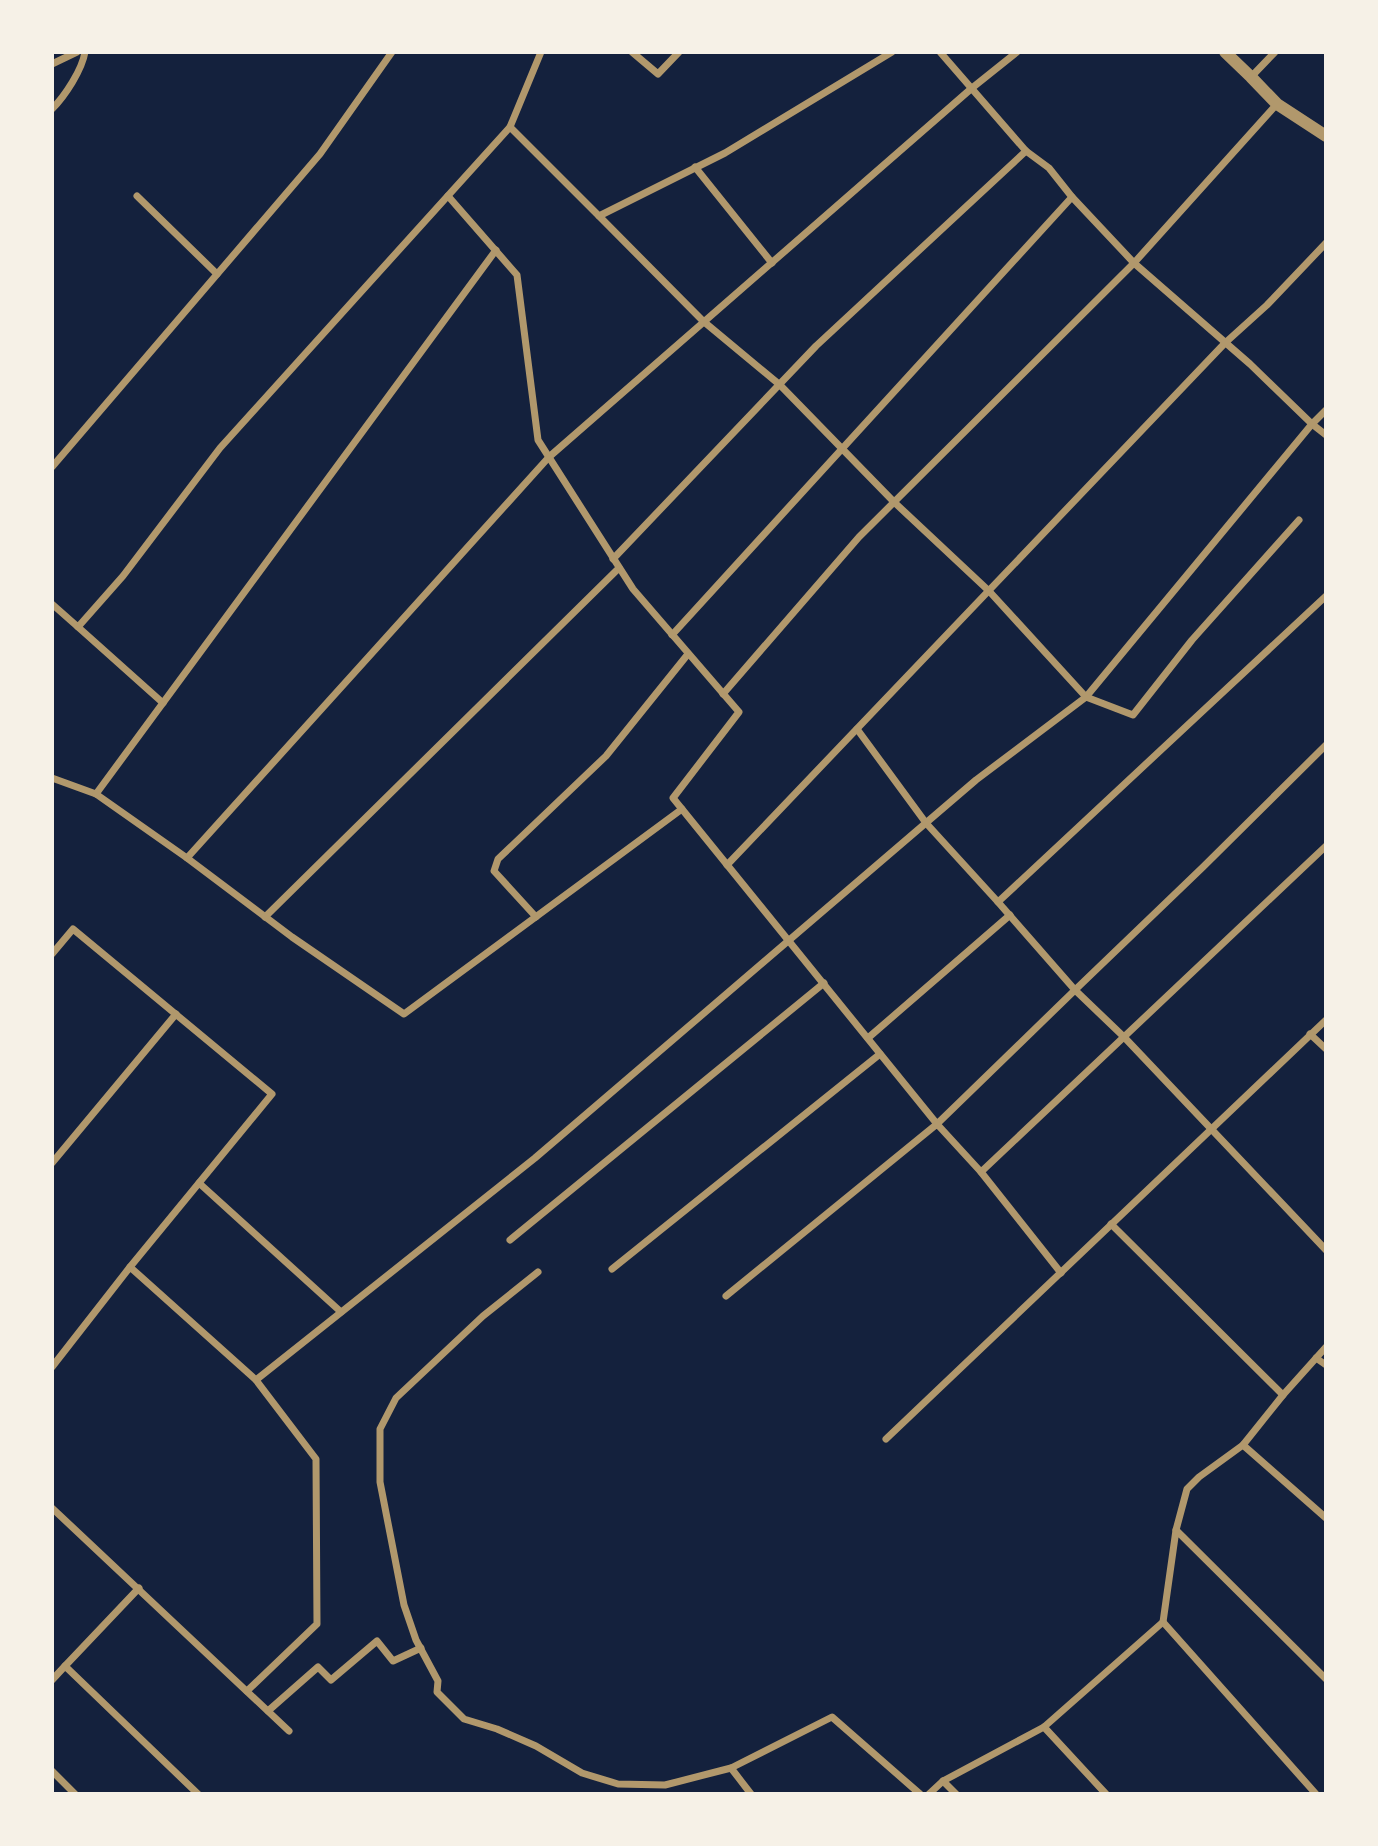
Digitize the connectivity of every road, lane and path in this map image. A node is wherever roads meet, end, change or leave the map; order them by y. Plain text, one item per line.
1 (76, 52) edge
2 (85, 52) edge
3 (392, 52) edge
4 (541, 52) edge
5 (632, 52) edge
6 (679, 52) edge
7 (892, 52) edge
8 (940, 52) edge
9 (1017, 52) edge
10 (1225, 52) edge
11 (1275, 52) edge
12 (52, 64) edge
13 (1251, 77) junction
14 (972, 88) junction
15 (1277, 104) junction
16 (52, 109) edge
17 (510, 127) junction
18 (1325, 136) edge
19 (1026, 151) junction
20 (695, 167) junction
21 (137, 196) dead end
22 (447, 196) junction
23 (1072, 197) junction
24 (599, 216) junction
25 (1325, 243) edge
26 (496, 250) junction
27 (772, 263) junction
28 (1134, 263) junction
29 (217, 274) junction
30 (705, 322) junction
31 (1225, 343) junction
32 (780, 385) junction
33 (1325, 410) edge
34 (1312, 424) junction
35 (1325, 435) edge
36 (842, 449) junction
37 (549, 457) junction
38 (52, 467) edge
39 (894, 502) junction
40 (1299, 520) dead end
41 (613, 559) junction
42 (619, 568) junction
43 (989, 592) junction
44 (1325, 596) edge
45 (52, 604) edge
46 (78, 627) junction
47 (672, 635) junction
48 (688, 654) junction
49 (723, 694) junction
50 (1086, 698) junction
51 (163, 703) junction
52 (857, 729) junction
53 (1325, 745) edge
54 (52, 779) edge
55 (96, 794) junction
56 (682, 809) junction
57 (926, 823) junction
58 (1325, 846) edge
59 (187, 858) junction
60 (727, 865) junction
61 (998, 902) junction
62 (1010, 915) junction
63 (536, 916) junction
64 (265, 917) junction
65 (788, 940) junction
66 (52, 954) edge
67 (824, 983) junction
68 (1075, 990) junction
69 (176, 1014) junction
70 (1325, 1020) edge
71 (1310, 1034) junction
72 (1124, 1037) junction
73 (868, 1038) junction
74 (1325, 1049) edge
75 (880, 1054) junction
76 (937, 1124) junction
77 (1210, 1129) junction
78 (52, 1163) edge
79 (981, 1172) junction
80 (199, 1183) junction
81 (1111, 1224) junction
82 (510, 1240) dead end
83 (1325, 1250) edge
84 (130, 1267) junction
85 (612, 1269) dead end
86 (538, 1272) dead end
87 (1060, 1273) junction
88 (726, 1296) dead end
89 (341, 1312) junction
90 (1325, 1347) edge
91 (1315, 1358) junction
92 (1325, 1365) edge
93 (52, 1367) edge
94 (257, 1380) junction
95 (1283, 1395) junction
96 (886, 1439) dead end
97 (1243, 1445) junction
98 (53, 1511) edge
99 (1325, 1518) edge
100 (1175, 1530) junction
101 (139, 1588) junction
102 (1163, 1622) junction
103 (421, 1648) junction
104 (65, 1667) junction
105 (1325, 1679) edge
106 (52, 1680) edge
107 (247, 1691) junction
108 (268, 1711) junction
109 (1044, 1727) junction
110 (289, 1731) dead end
111 (732, 1768) junction
112 (52, 1771) edge
113 (943, 1781) junction
114 (639, 1785) junction
115 (75, 1794) edge
116 (198, 1794) edge
117 (636, 1794) edge
118 (751, 1794) edge
119 (920, 1794) edge
120 (929, 1794) edge
121 (956, 1794) edge
122 (1106, 1794) edge
123 (1316, 1794) edge

1 - 12 street
2 - 16 street
3 - 29 street
4 - 17 street
5 - 6 street
7 - 20 street
8 - 14 street
9 - 14 street
10 - 13 street
11 - 13 street
13 - 15 street
14 - 19 street
14 - 27 street
15 - 18 street
15 - 28 street
17 - 22 street
17 - 24 street
19 - 23 street
19 - 32 street
20 - 24 street
20 - 27 street
21 - 29 street
22 - 26 street
22 - 46 street
23 - 28 street
23 - 36 street
24 - 30 street
25 - 31 street
26 - 37 street
26 - 51 street
27 - 30 street
28 - 31 street
28 - 39 street
29 - 38 street
30 - 32 street
30 - 37 street
31 - 34 street
31 - 43 street
32 - 36 street
32 - 41 street
33 - 34 street
34 - 35 street
34 - 50 street
36 - 39 street
36 - 47 street
37 - 41 street
37 - 59 street
39 - 43 street
39 - 49 street
40 - 50 street
41 - 42 street
42 - 47 street
42 - 64 street
43 - 50 street
43 - 52 street
44 - 61 street
45 - 46 street
46 - 51 street
47 - 48 street
48 - 49 street
48 - 63 street
49 - 56 street
50 - 57 street
51 - 55 street
52 - 57 street
52 - 60 street
53 - 68 street
54 - 55 street
55 - 59 street
56 - 60 street
56 - 63 street
57 - 61 street
57 - 65 street
58 - 72 street
59 - 64 street
60 - 65 street
61 - 62 street
62 - 68 street
62 - 73 street
63 - 64 street
65 - 67 street
65 - 89 street
66 - 69 street
67 - 73 street
67 - 82 street
68 - 72 street
68 - 76 street
69 - 78 street
69 - 80 street
70 - 71 street
71 - 74 street
71 - 77 street
72 - 77 street
72 - 79 street
73 - 75 street
75 - 76 street
75 - 85 street
76 - 79 street
76 - 88 street
77 - 81 street
77 - 83 street
79 - 87 street
80 - 84 street
80 - 89 street
81 - 87 street
81 - 95 street
84 - 93 street
84 - 94 street
86 - 103 street
87 - 96 street
89 - 94 street
90 - 91 street
91 - 92 street
91 - 95 street
94 - 107 street
95 - 97 street
97 - 99 street
97 - 100 street
98 - 101 street
100 - 102 street
100 - 105 street
101 - 104 street
101 - 107 street
102 - 109 street
102 - 123 street
103 - 108 street
103 - 114 street
104 - 106 street
104 - 116 street
107 - 108 street
108 - 110 street
109 - 113 street
109 - 122 street
111 - 114 street
111 - 118 street
111 - 119 street
112 - 115 street
113 - 120 street
113 - 121 street
114 - 117 street

